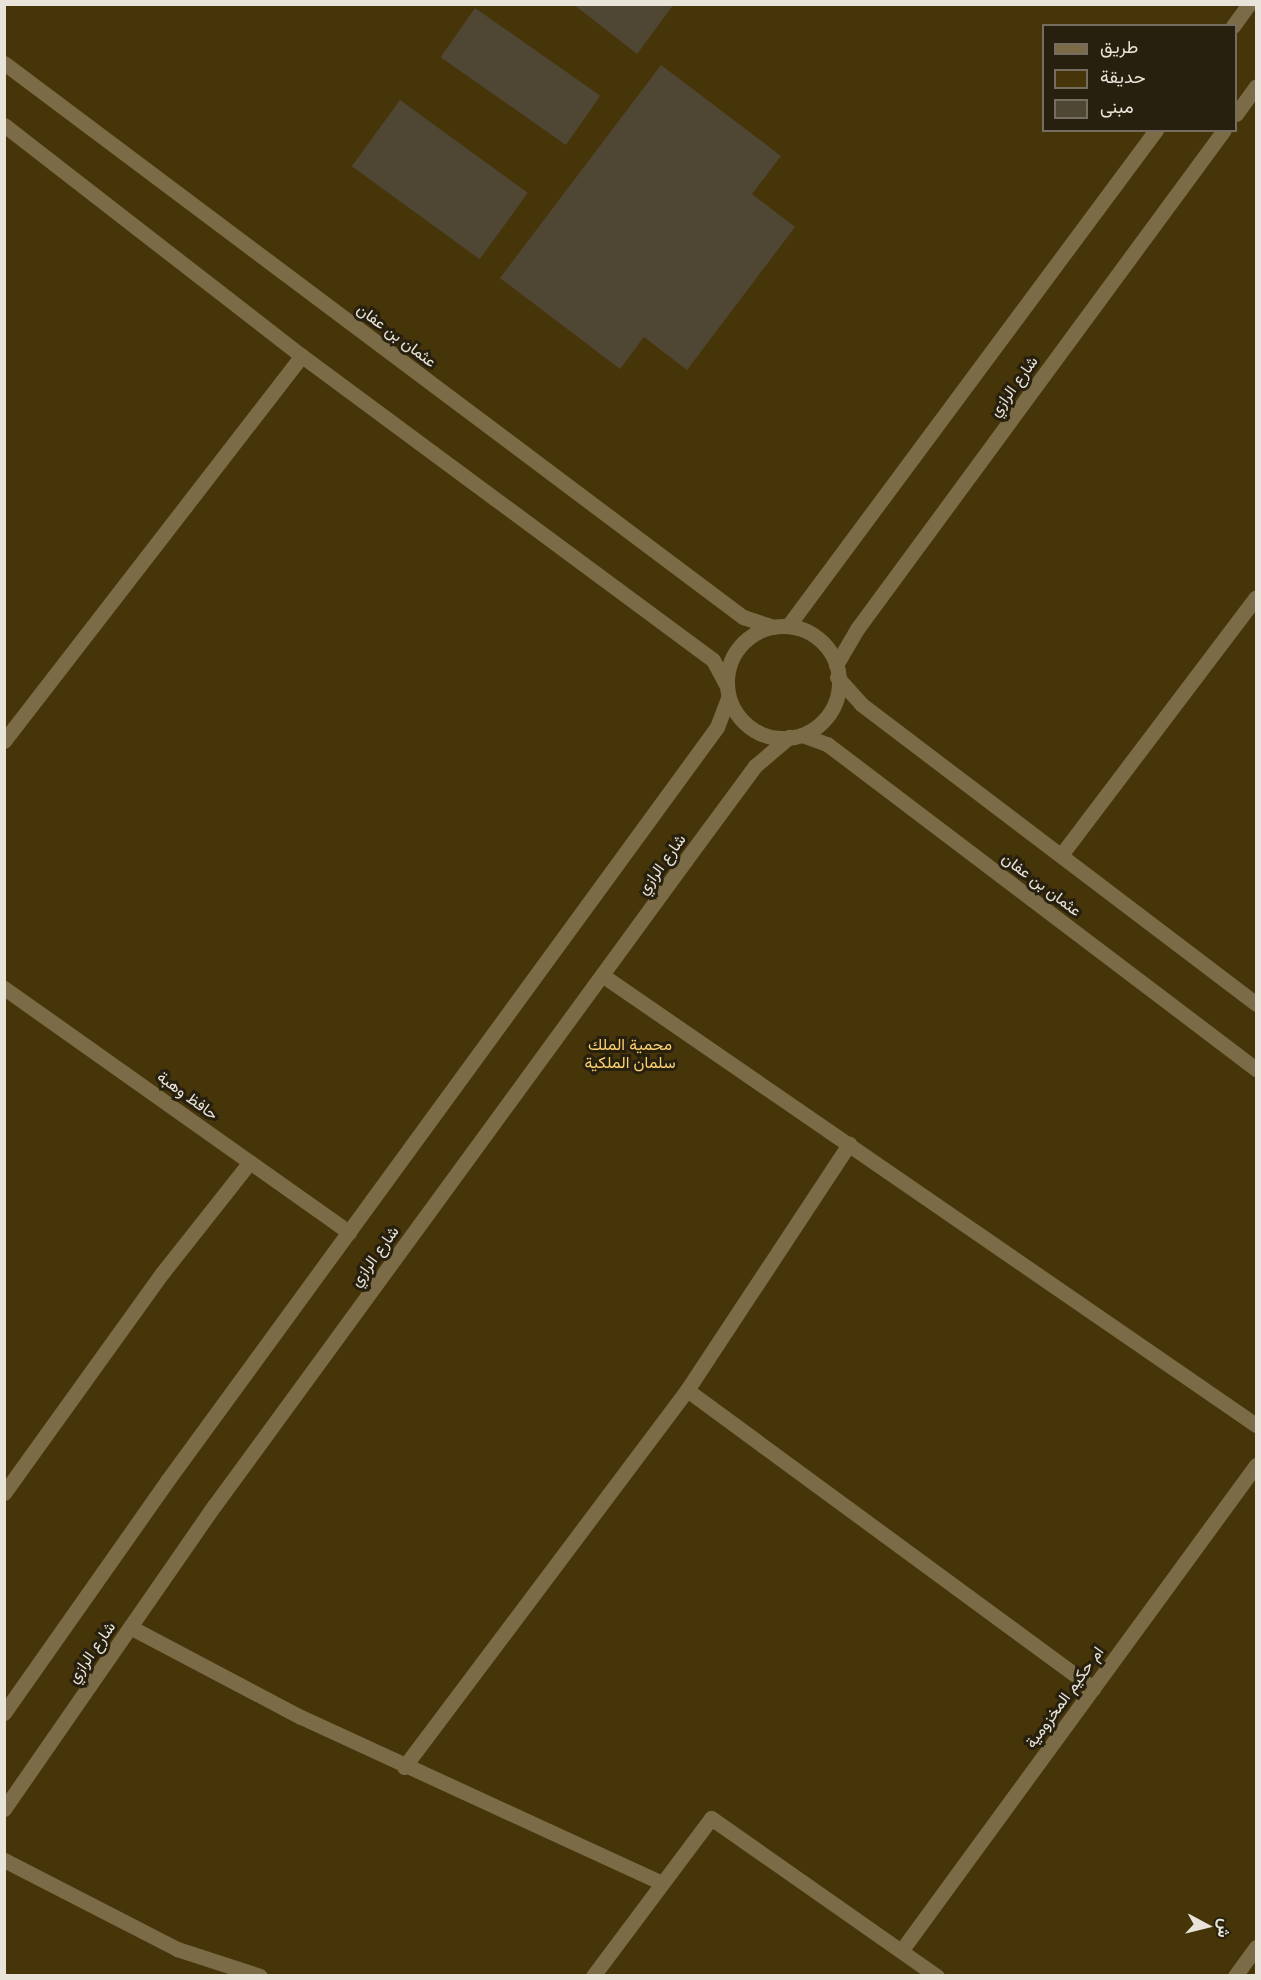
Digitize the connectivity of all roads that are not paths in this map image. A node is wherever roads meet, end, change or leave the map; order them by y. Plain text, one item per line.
1 (1249, 4) edge
2 (1234, 24) edge
3 (4, 63) edge
4 (1257, 86) edge
5 (1237, 113) edge
6 (4, 125) edge
7 (1154, 132) edge
8 (1223, 132) edge
9 (302, 356) junction
10 (1257, 597) edge
11 (1251, 618) edge
12 (781, 626) junction
13 (837, 671) junction
14 (728, 692) junction
15 (795, 736) junction
16 (4, 741) edge
17 (1061, 855) junction
18 (602, 975) junction
19 (4, 988) edge
20 (1257, 1004) edge
21 (1257, 1069) edge
22 (849, 1144) junction
23 (250, 1161) junction
24 (349, 1232) junction
25 (687, 1390) junction
26 (1257, 1425) edge
27 (1257, 1465) edge
28 (4, 1493) edge
29 (130, 1627) junction
30 (1093, 1688) junction
31 (4, 1713) edge
32 (404, 1767) junction
33 (4, 1809) edge
34 (4, 1860) edge
35 (660, 1882) junction
36 (1257, 1947) edge
37 (901, 1950) junction
38 (260, 1976) edge
39 (593, 1976) edge
40 (937, 1976) edge
41 (1235, 1976) edge

1 - 2 street
3 - 12 street, عثمان بن عفان
4 - 5 street
6 - 9 street
7 - 12 street
8 - 13 street, شارع الرازي
9 - 14 street
9 - 16 street
10 - 11 street
11 - 17 street
12 - 13 street
12 - 14 street
13 - 15 street
13 - 17 street, عثمان بن عفان
14 - 15 street
14 - 24 street
15 - 18 street, شارع الرازي
15 - 21 street, عثمان بن عفان
17 - 20 street, عثمان بن عفان
18 - 22 street
18 - 29 street, شارع الرازي
19 - 23 street, حافظ وهبة
22 - 25 street
22 - 26 street
23 - 24 street, حافظ وهبة
23 - 28 street
24 - 31 street
25 - 30 street
25 - 32 street
27 - 30 street, ام حكيم المخزومية
29 - 32 street
29 - 33 street, شارع الرازي
30 - 37 street, ام حكيم المخزومية
32 - 35 street
34 - 38 street
35 - 37 street
35 - 39 street
36 - 41 street
37 - 40 street

